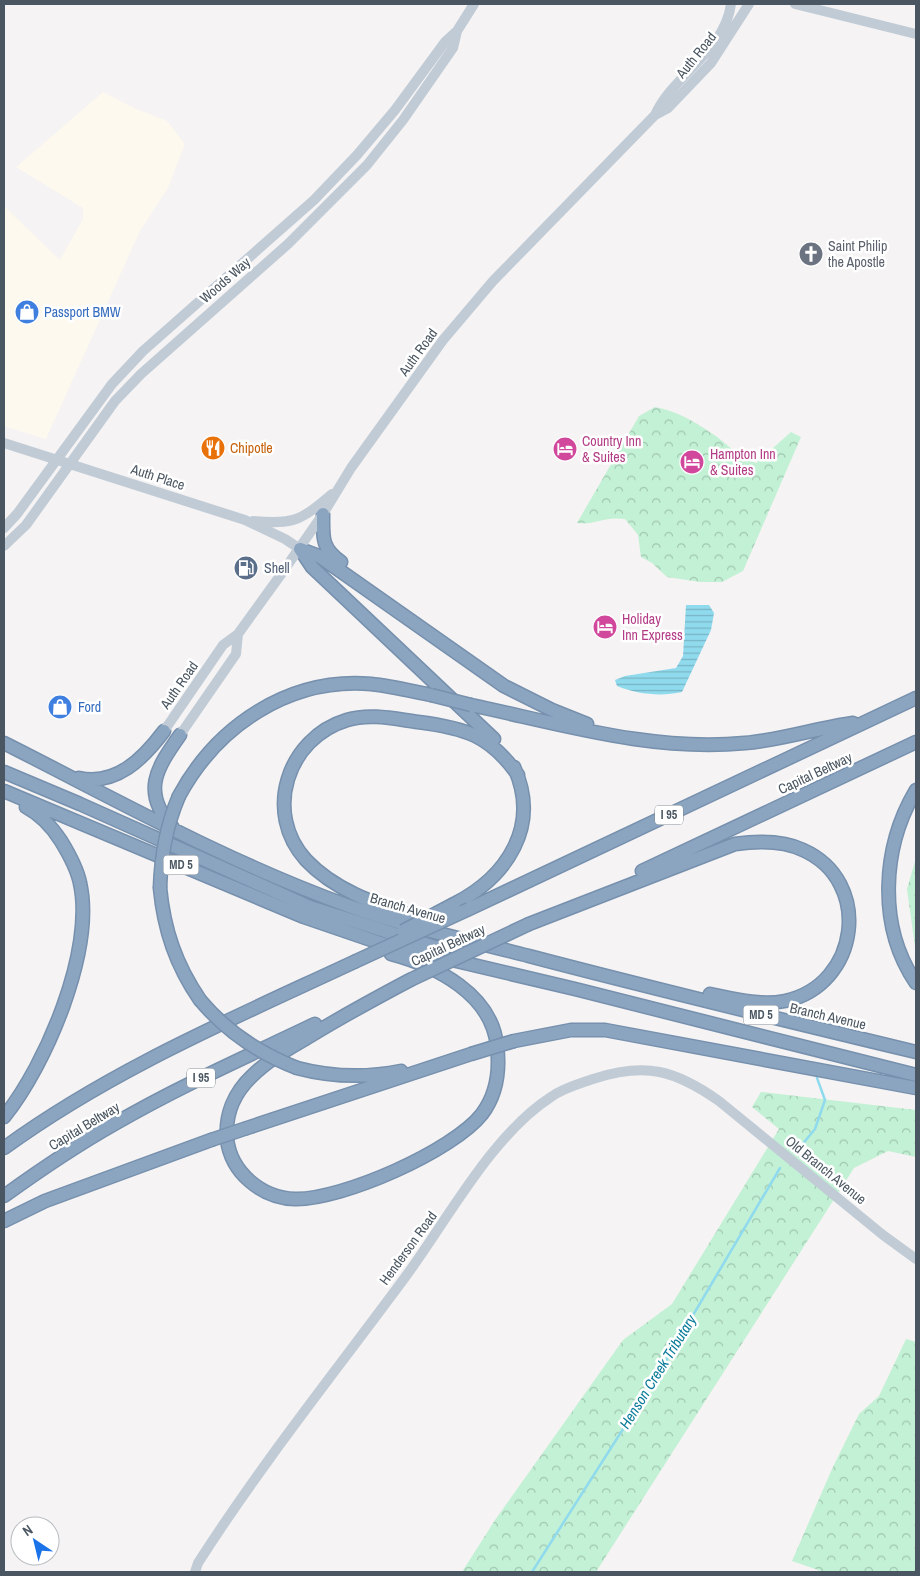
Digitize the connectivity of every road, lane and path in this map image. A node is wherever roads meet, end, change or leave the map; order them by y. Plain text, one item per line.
1 (474, 4) edge
2 (731, 4) edge
3 (749, 4) edge
4 (795, 4) edge
5 (804, 4) edge
6 (814, 9) junction
7 (457, 31) junction
8 (916, 34) edge
9 (655, 115) junction
10 (4, 443) edge
11 (57, 459) junction
12 (69, 463) junction
13 (336, 490) junction
14 (323, 514) junction
15 (245, 520) junction
16 (4, 528) edge
17 (4, 546) edge
18 (300, 549) junction
19 (393, 608) junction
20 (238, 634) junction
21 (916, 698) edge
22 (868, 721) junction
23 (164, 731) joint
24 (180, 735) joint
25 (612, 736) junction
26 (916, 742) edge
27 (4, 743) edge
28 (4, 772) edge
29 (518, 775) junction
30 (69, 776) junction
31 (916, 790) edge
32 (4, 791) edge
33 (4, 796) edge
34 (178, 834) junction
35 (257, 897) junction
36 (529, 924) junction
37 (518, 953) junction
38 (350, 961) junction
39 (606, 976) junction
40 (410, 980) junction
41 (916, 983) edge
42 (575, 989) junction
43 (916, 1052) edge
44 (471, 1054) junction
45 (916, 1075) edge
46 (916, 1088) edge
47 (719, 1101) joint
48 (4, 1117) edge
49 (4, 1148) edge
50 (4, 1196) edge
51 (4, 1221) edge
52 (916, 1259) edge
53 (195, 1572) edge

1 - 7 street, Woods Way
2 - 9 street, Auth Road
3 - 9 street, Auth Road
4 - 6 street
5 - 6 street
6 - 8 street
7 - 11 street, Woods Way
7 - 12 street, Woods Way
9 - 13 street, Auth Road
10 - 11 street, Auth Place
11 - 12 street, Auth Place
11 - 16 street, Woods Way
12 - 15 street, Auth Place
12 - 17 street, Woods Way
13 - 14 street, Auth Road
13 - 15 street
14 - 18 street, Auth Road
14 - 19 highway
15 - 18 street, Auth Place
18 - 19 highway
18 - 20 street, Auth Road
18 - 29 highway
19 - 25 highway
20 - 23 street, Auth Road
20 - 24 street, Auth Road
21 - 22 highway, Capital Beltway / I 95
22 - 25 highway
22 - 38 highway, Capital Beltway / I 95, bridge
23 - 30 highway
24 - 34 highway
25 - 44 highway, bridge
26 - 36 highway, Capital Beltway / I 95
27 - 30 highway, Branch Avenue / MD 5
28 - 42 highway
29 - 37 highway
29 - 38 highway, bridge
30 - 34 highway, Branch Avenue / MD 5
31 - 41 highway
32 - 35 highway, MD 5
33 - 48 highway
34 - 37 highway, Branch Avenue / MD 5
35 - 40 highway
35 - 42 highway, MD 5
36 - 39 highway
36 - 40 highway, Capital Beltway / I 95, bridge
37 - 39 highway, Branch Avenue / MD 5
38 - 49 highway, Capital Beltway / I 95
39 - 43 highway, Branch Avenue / MD 5
40 - 50 highway, Capital Beltway / I 95
42 - 45 highway, MD 5
44 - 46 highway, bridge
44 - 51 highway, bridge
47 - 52 street, Old Branch Avenue
47 - 53 street, Henderson Road

